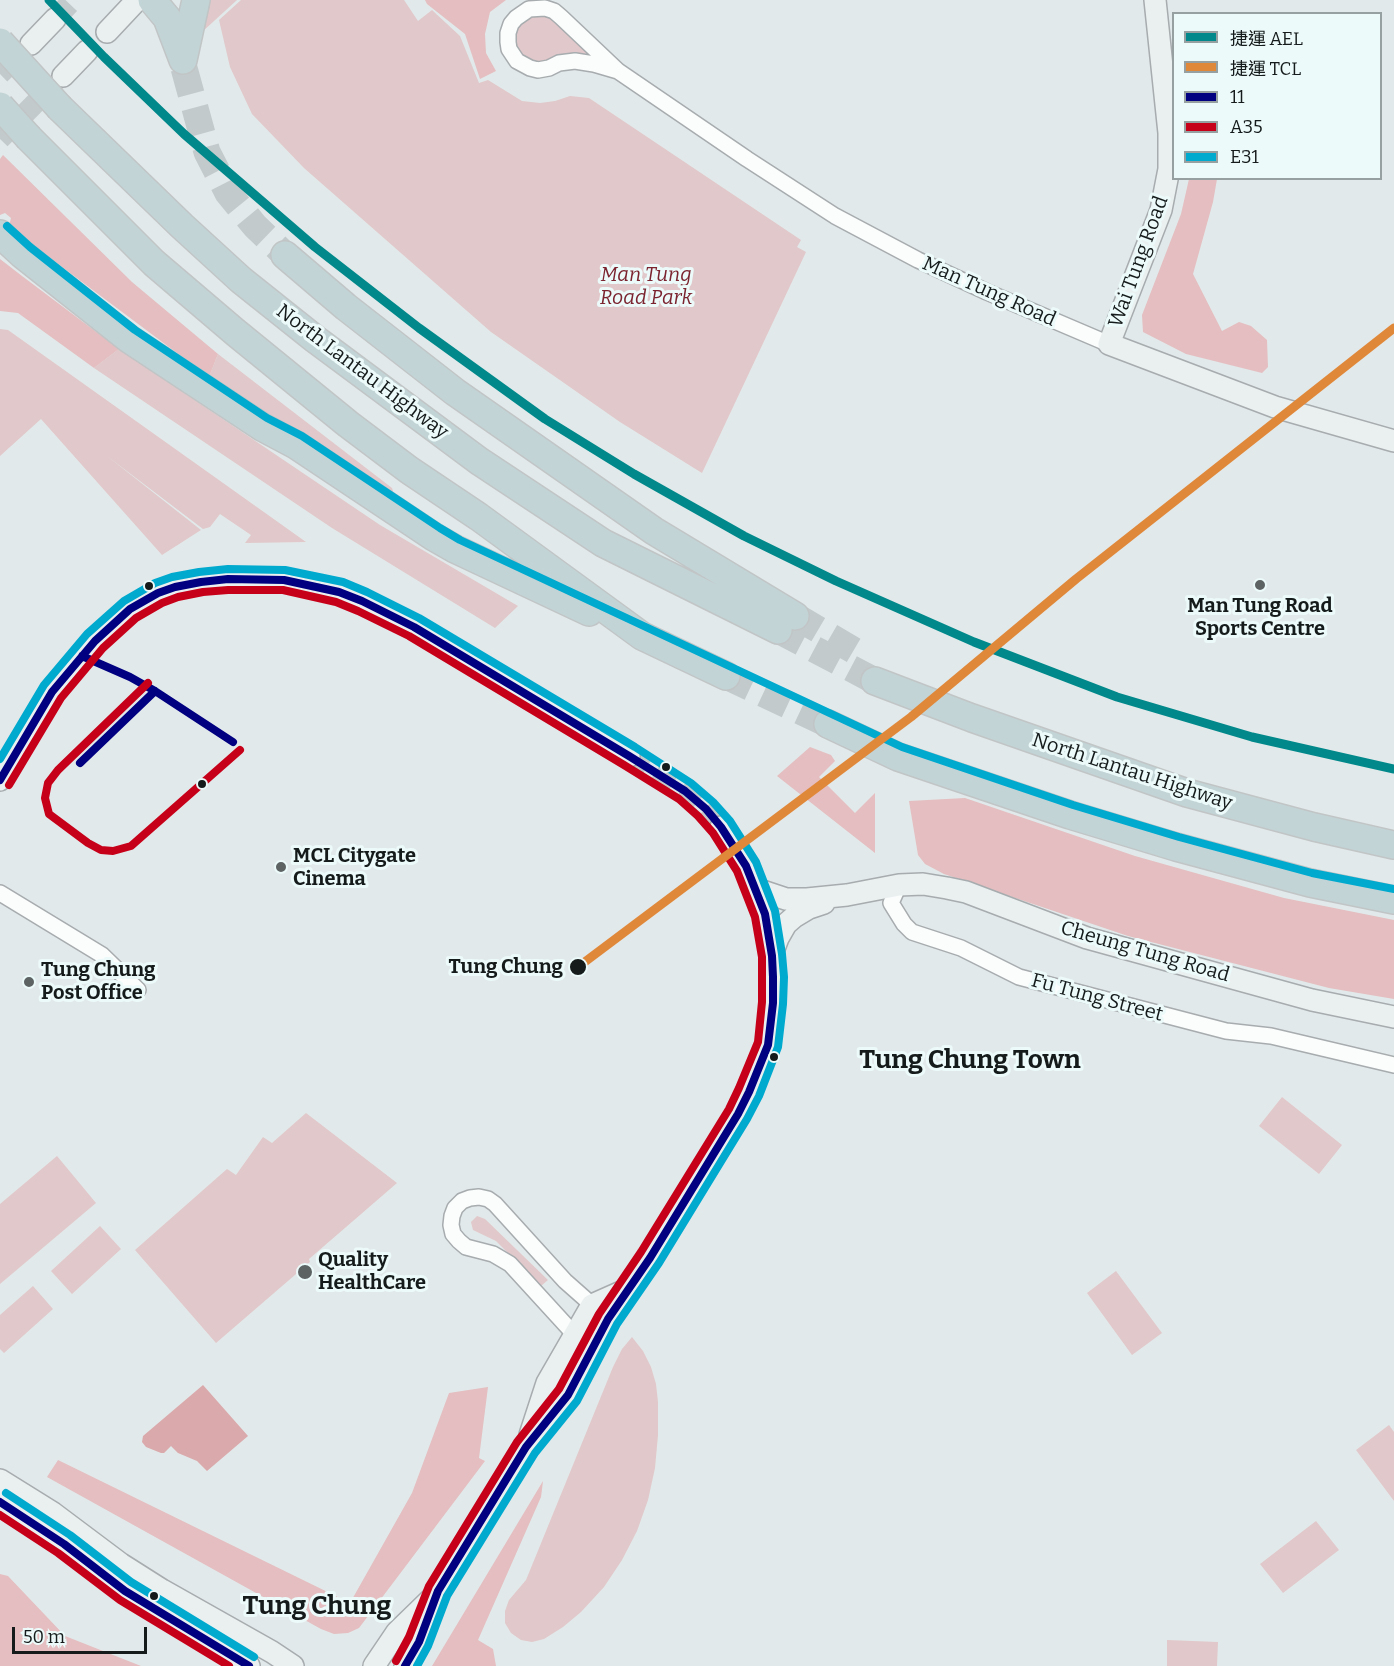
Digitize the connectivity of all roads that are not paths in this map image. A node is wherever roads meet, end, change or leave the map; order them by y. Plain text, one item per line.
1 (137, 0) edge
2 (152, 0) edge
3 (196, 0) edge
4 (1155, 0) edge
5 (55, 19) tunnel mouth
6 (107, 32) dead end
7 (0, 42) edge
8 (32, 44) tunnel mouth
9 (87, 51) dead end
10 (618, 71) junction
11 (63, 76) tunnel mouth
12 (0, 106) edge
13 (0, 234) edge
14 (285, 255) tunnel mouth
15 (1109, 344) junction
16 (1394, 441) edge
17 (642, 636) junction
18 (726, 676) tunnel mouth
19 (881, 676) tunnel mouth
20 (828, 724) tunnel mouth
21 (629, 756) tunnel mouth
22 (0, 780) edge
23 (722, 827) tunnel mouth
24 (1394, 845) edge
25 (899, 885) junction
26 (756, 889) junction
27 (0, 893) edge
28 (847, 895) junction
29 (1394, 900) edge
30 (772, 956) junction
31 (138, 990) dead end
32 (1394, 1017) edge
33 (1394, 1065) edge
34 (631, 1287) junction
35 (592, 1305) junction
36 (608, 1319) junction
37 (574, 1334) junction
38 (526, 1447) junction
39 (0, 1480) edge
40 (0, 1502) edge
41 (438, 1591) junction
42 (249, 1666) edge
43 (293, 1666) edge
44 (374, 1666) edge
45 (405, 1666) edge

1 - 6 street
2 - 3 highway
4 - 15 street, Wai Tung Road
5 - 8 street
7 - 14 highway, North Lantau Highway, bridge
9 - 11 street
10 - 10 street, Man Tung Road
10 - 15 street, Man Tung Road
12 - 17 highway, bridge
13 - 17 highway
15 - 16 street, Man Tung Road
17 - 18 highway
19 - 24 highway, North Lantau Highway
20 - 29 highway
21 - 22 street
23 - 26 street
25 - 28 street
25 - 32 street, Cheung Tung Road
25 - 33 street, Fu Tung Street
26 - 28 street
26 - 30 street
27 - 31 street
28 - 30 street
30 - 34 street
34 - 35 street
34 - 36 street
35 - 36 street
35 - 37 street
35 - 37 street
36 - 37 street
36 - 38 street
37 - 38 street
38 - 41 street
39 - 43 street
40 - 42 street
41 - 44 street
41 - 45 street

